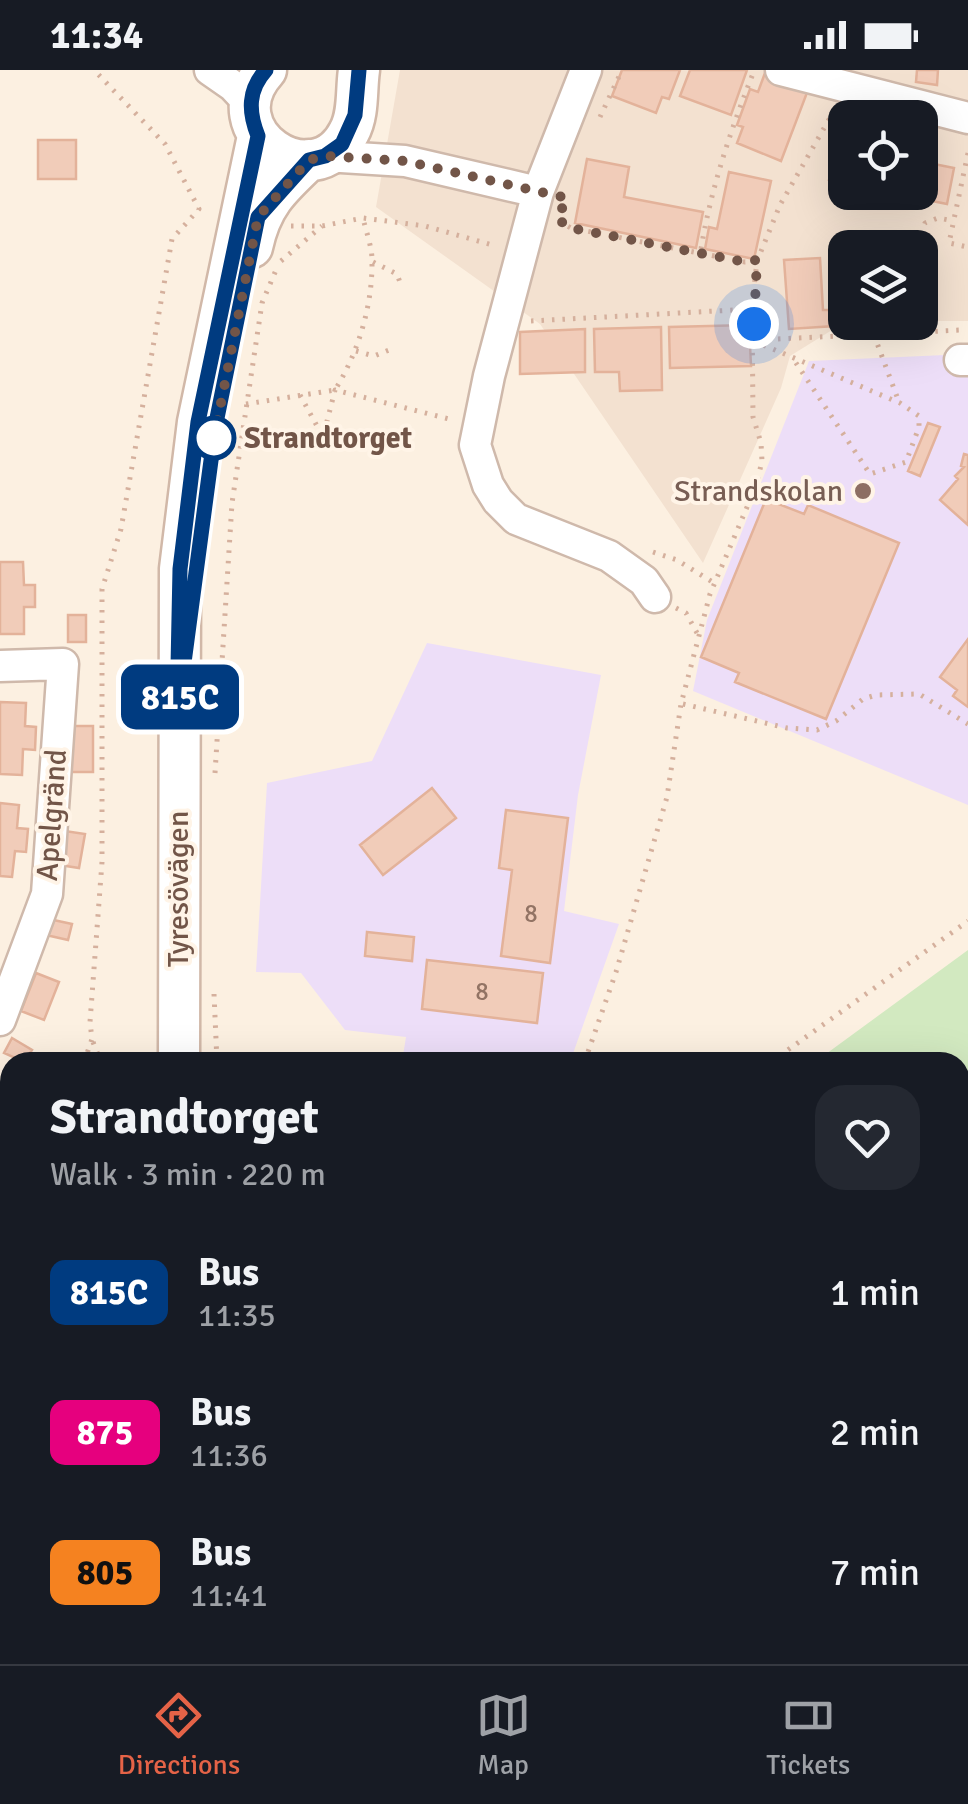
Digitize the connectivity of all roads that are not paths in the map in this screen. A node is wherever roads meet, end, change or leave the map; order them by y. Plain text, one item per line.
1 (210, 70) edge
2 (586, 70) edge
3 (781, 70) edge
4 (352, 88) edge
5 (258, 103) edge
6 (968, 118) edge
7 (317, 158) junction
8 (405, 161) junction
9 (538, 192) junction
10 (655, 597) dead end
11 (0, 666) edge
12 (177, 715) junction
13 (0, 1020) edge
14 (179, 1052) edge

1 - 5 street
2 - 9 street
3 - 6 street
4 - 7 main road, Tyresövägen
4 - 8 street
5 - 7 main road
5 - 12 main road, Tyresövägen
7 - 8 street
7 - 12 main road, Tyresövägen
8 - 9 street
9 - 10 street
11 - 13 street, Apelgränd
12 - 14 main road, Tyresövägen

